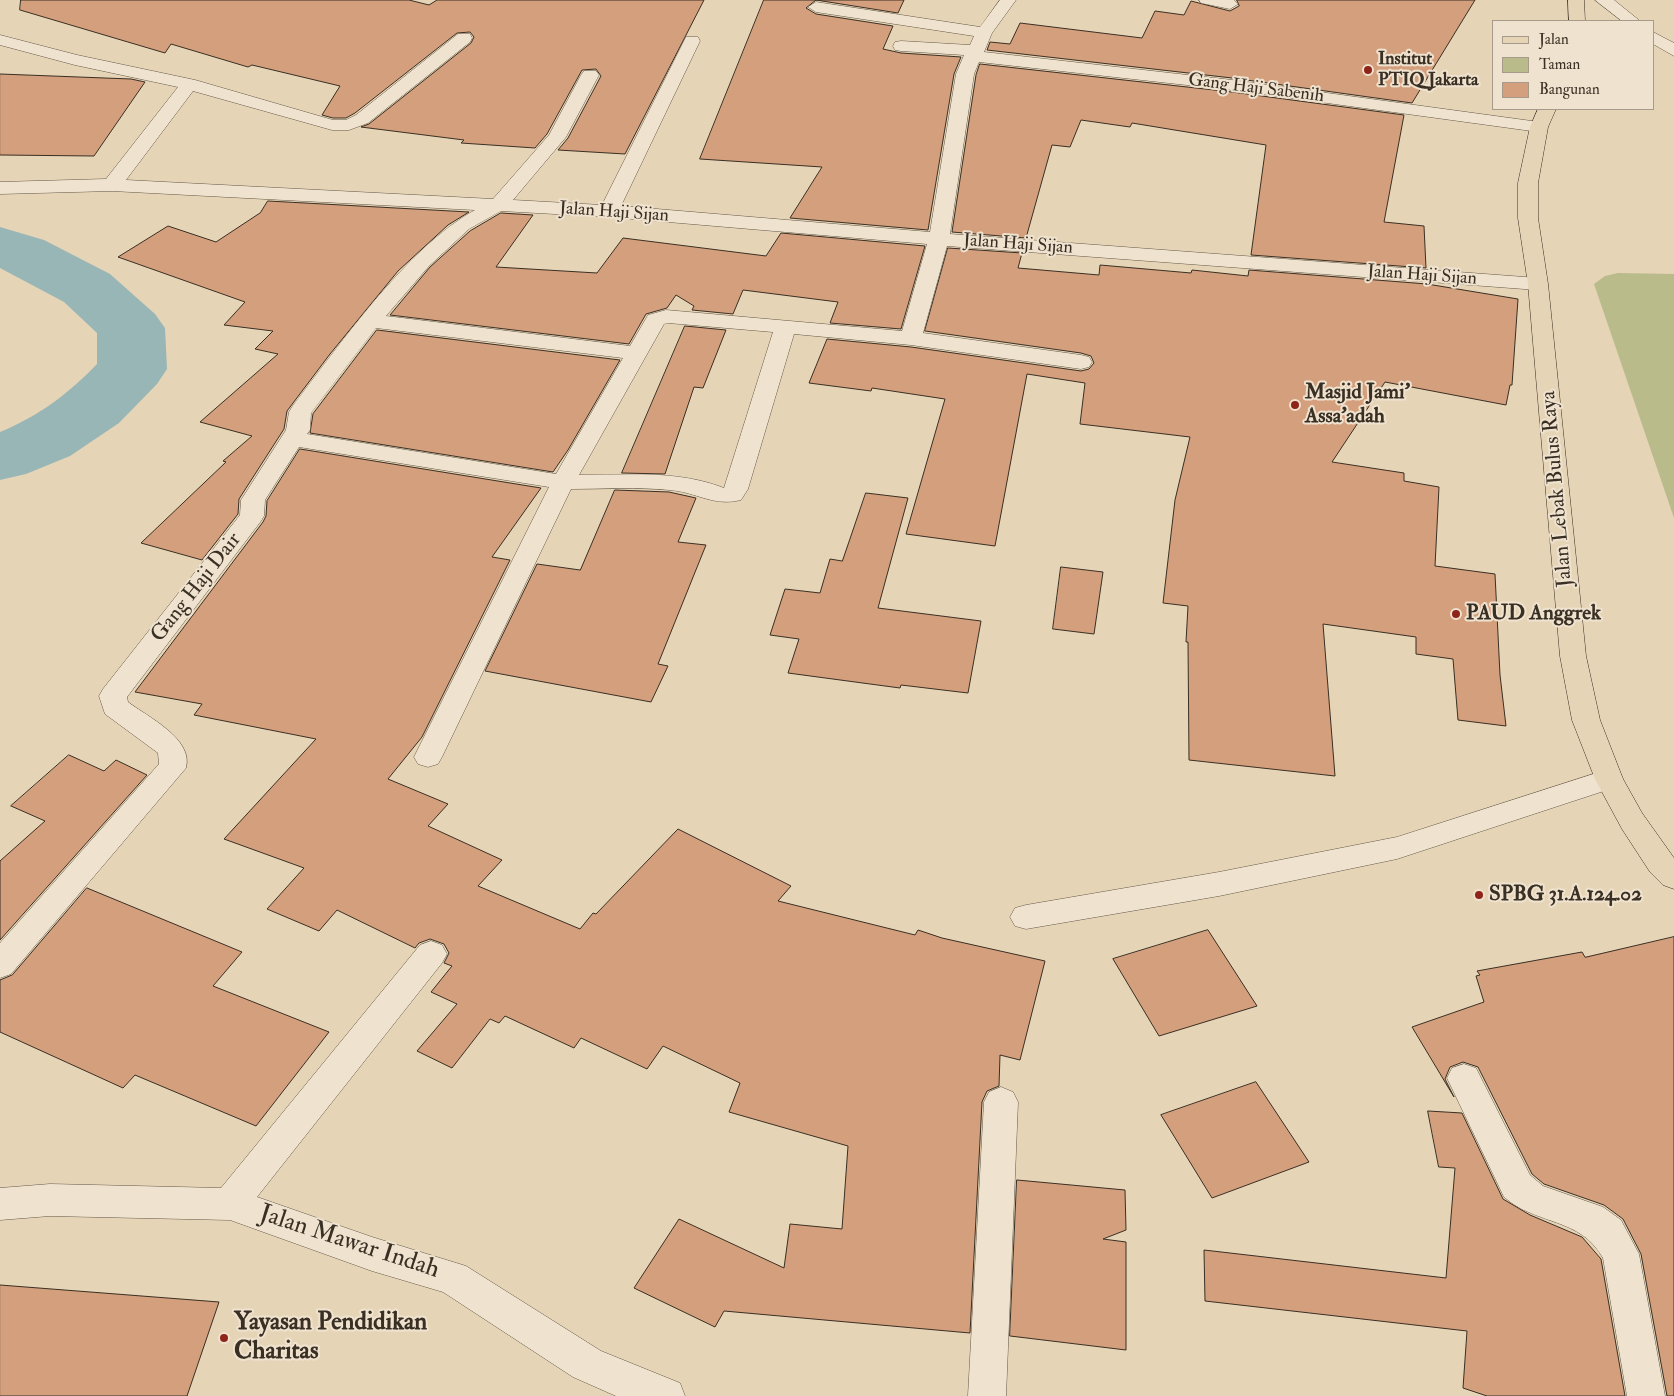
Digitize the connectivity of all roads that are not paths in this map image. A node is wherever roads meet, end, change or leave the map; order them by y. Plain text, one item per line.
1 (1008, 0) edge
2 (1208, 0) edge
3 (1576, 0) edge
4 (1603, 0) edge
5 (1230, 4) dead end
6 (816, 7) dead end
7 (1577, 20) edge
8 (1631, 20) edge
9 (984, 32) junction
10 (464, 38) dead end
11 (1654, 38) edge
12 (0, 40) edge
13 (692, 41) dead end
14 (901, 46) dead end
15 (1674, 51) edge
16 (974, 53) junction
17 (9, 60) dead end
18 (75, 60) junction
19 (590, 75) dead end
20 (189, 84) junction
21 (1543, 118) edge
22 (112, 185) junction
23 (0, 188) edge
24 (498, 205) junction
25 (609, 211) junction
26 (939, 239) junction
27 (1538, 284) junction
28 (370, 321) junction
29 (785, 327) junction
30 (911, 338) junction
31 (635, 353) junction
32 (1081, 362) dead end
33 (293, 439) junction
34 (564, 482) junction
35 (428, 757) dead end
36 (1609, 779) junction
37 (1674, 877) edge
38 (1026, 917) dead end
39 (431, 954) dead end
40 (0, 965) edge
41 (1464, 1078) dead end
42 (1001, 1102) dead end
43 (0, 1204) edge
44 (230, 1204) junction
45 (666, 1396) edge
46 (987, 1396) edge
47 (1646, 1396) edge

1 - 9 street
2 - 5 street
3 - 7 main road
4 - 8 street
6 - 9 street
9 - 16 street
10 - 20 street
11 - 15 street
12 - 18 street
13 - 25 street
14 - 16 street, Gang Haji Sabenih
16 - 21 street, Gang Haji Sabenih
16 - 26 street
17 - 18 street
18 - 20 street
19 - 24 street
20 - 22 street
21 - 27 main road, Jalan Lebak Bulus Raya
22 - 23 street, Jalan Haji Sijan
22 - 24 street, Jalan Haji Sijan
24 - 25 street, Jalan Haji Sijan
24 - 28 street, Gang Haji Dair
25 - 26 street, Jalan Haji Sijan
26 - 27 street, Jalan Haji Sijan
26 - 30 street
27 - 36 main road, Jalan Lebak Bulus Raya
28 - 31 street
28 - 33 street, Gang Haji Dair
29 - 30 street
29 - 31 street
29 - 34 street
30 - 32 street
31 - 34 street
33 - 34 street
33 - 40 street, Gang Haji Dair
34 - 35 street
36 - 37 main road, Jalan Lebak Bulus Raya
36 - 38 street
39 - 44 street
41 - 47 street
42 - 46 street
43 - 44 street, Jalan Mawar Indah
44 - 45 street, Jalan Mawar Indah

